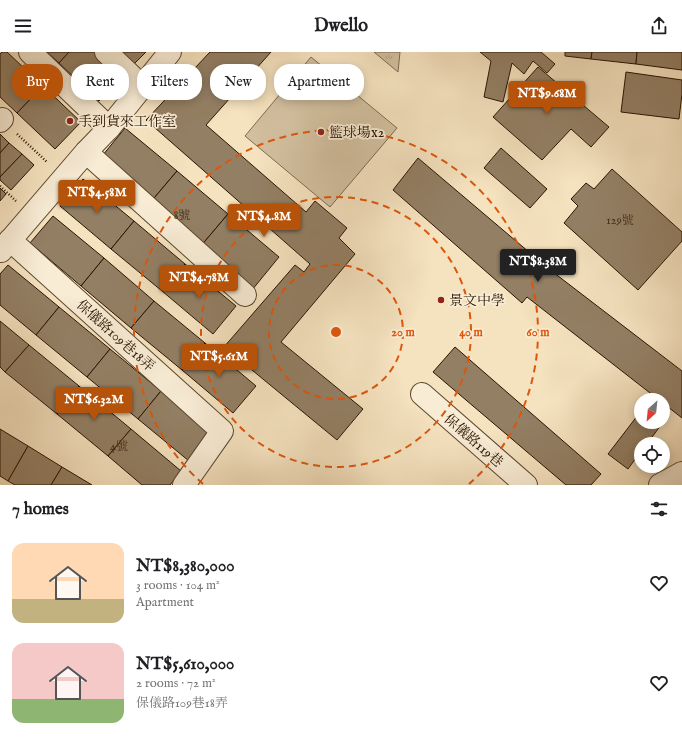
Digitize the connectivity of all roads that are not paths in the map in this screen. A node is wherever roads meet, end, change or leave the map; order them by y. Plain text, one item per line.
1 (30, 52) edge
2 (106, 52) edge
3 (170, 52) edge
4 (160, 64) edge
5 (137, 81) edge
6 (137, 92) edge
7 (109, 128) junction
8 (86, 152) junction
9 (5, 246) edge
10 (245, 294) dead end
11 (422, 394) dead end
12 (682, 473) edge
13 (184, 485) edge
14 (526, 485) edge
15 (660, 485) edge

1 - 7 street
2 - 5 street
3 - 4 street
6 - 7 street
7 - 8 street
8 - 9 street
8 - 10 street
9 - 13 street, 保儀路109巷18弄
11 - 14 street, 保儀路119巷
12 - 15 street

